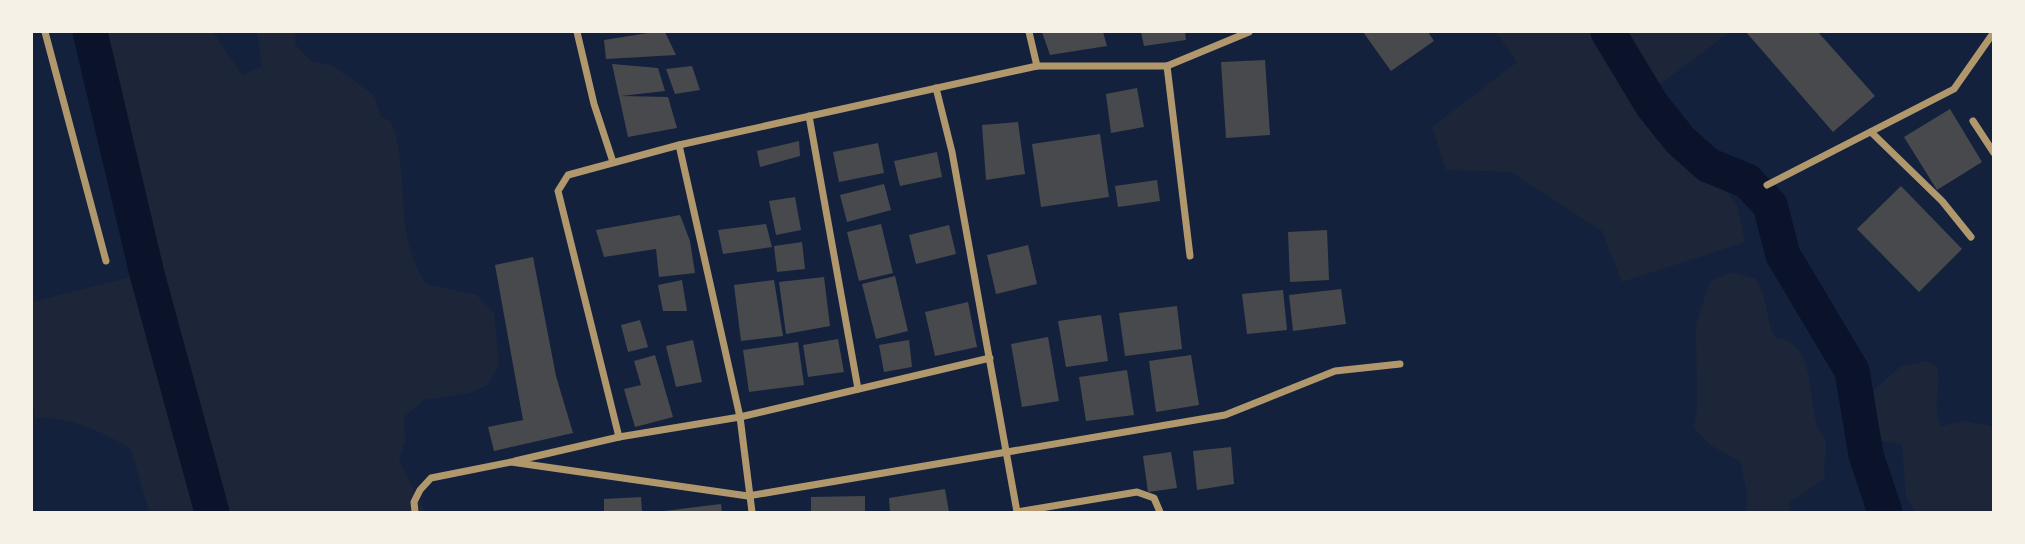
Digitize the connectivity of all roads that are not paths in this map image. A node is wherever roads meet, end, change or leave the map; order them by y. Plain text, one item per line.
1 (45, 32) edge
2 (577, 32) edge
3 (1029, 32) edge
4 (1249, 32) edge
5 (1993, 32) edge
6 (1037, 66) junction
7 (1167, 66) junction
8 (936, 88) junction
9 (809, 116) junction
10 (1973, 121) dead end
11 (1871, 132) junction
12 (679, 145) junction
13 (1993, 153) edge
14 (612, 162) junction
15 (1767, 185) dead end
16 (1971, 237) dead end
17 (1190, 256) dead end
18 (106, 261) dead end
19 (990, 358) junction
20 (1400, 363) dead end
21 (858, 389) junction
22 (740, 417) junction
23 (619, 437) junction
24 (1008, 450) junction
25 (511, 462) junction
26 (748, 496) junction
27 (1017, 512) edge
28 (415, 513) edge
29 (752, 513) edge
30 (1160, 513) edge

1 - 18 street
2 - 14 street
3 - 6 street
4 - 7 street
5 - 11 street
6 - 7 street
6 - 8 street
7 - 17 street
8 - 9 street
8 - 19 street
9 - 12 street
9 - 21 street
10 - 13 street
11 - 15 street
11 - 16 street
12 - 14 street
12 - 22 street
14 - 23 street
19 - 21 street
19 - 24 street
20 - 24 street
21 - 22 street
22 - 23 street
22 - 26 street
23 - 25 street
24 - 26 street
24 - 27 street
25 - 26 street
25 - 28 street
26 - 29 street
27 - 30 street

